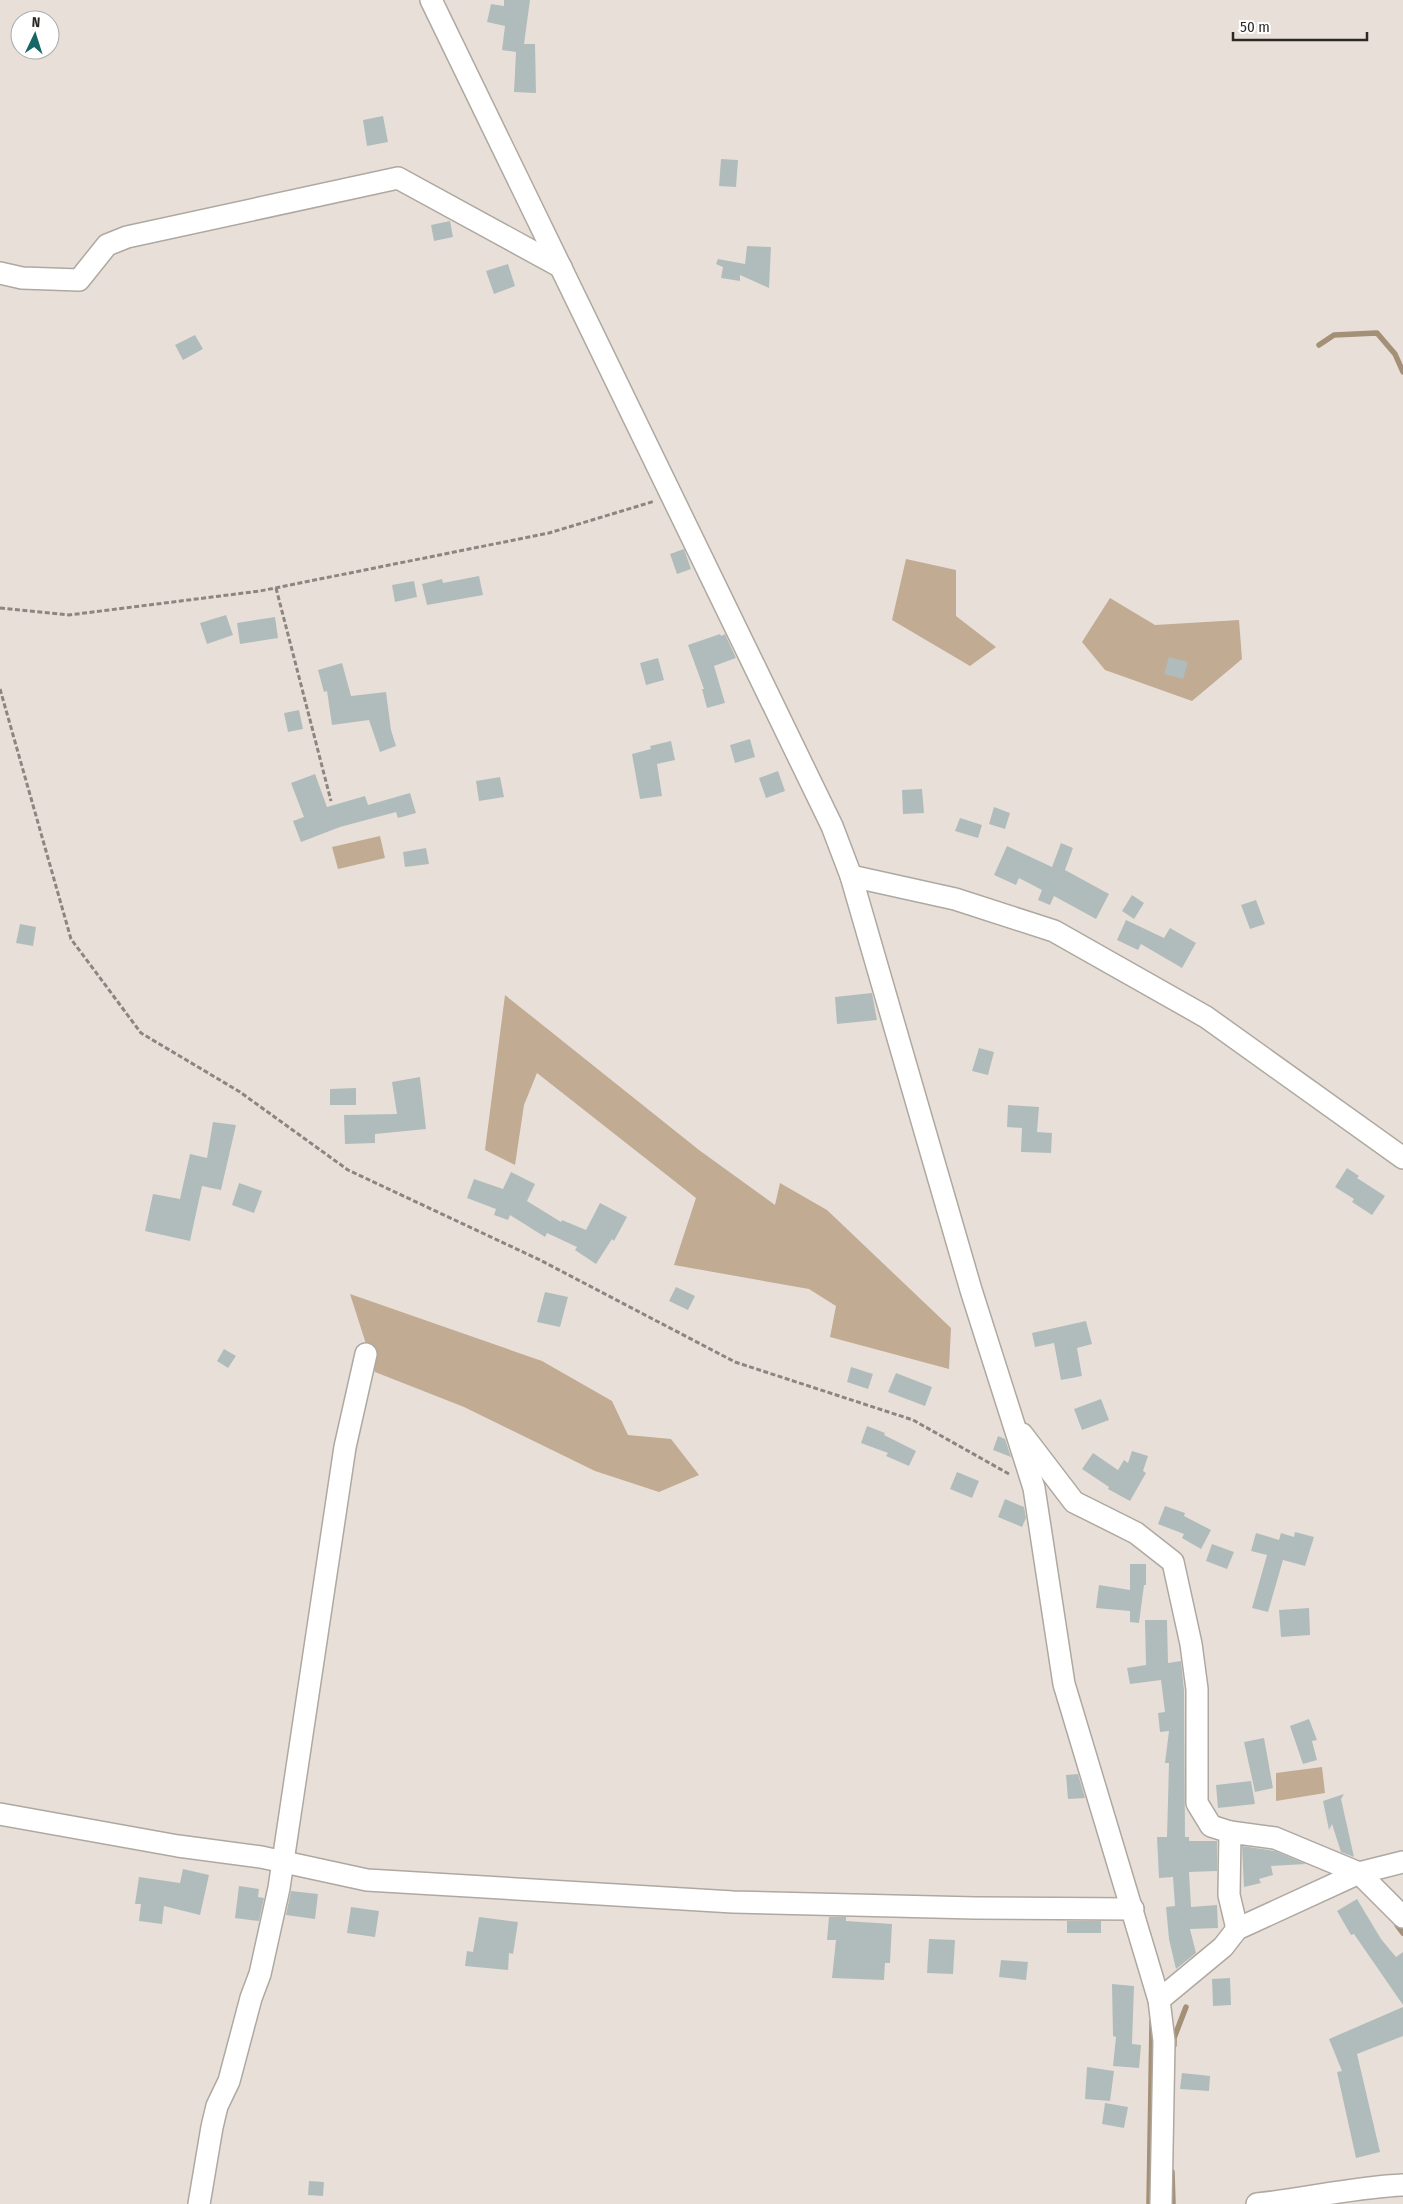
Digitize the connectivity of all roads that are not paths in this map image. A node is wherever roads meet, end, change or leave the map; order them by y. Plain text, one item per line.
1 (431, 0) edge
2 (561, 267) junction
3 (0, 273) edge
4 (851, 876) junction
5 (1403, 1158) edge
6 (366, 1354) dead end
7 (1013, 1422) junction
8 (0, 1814) edge
9 (1230, 1832) junction
10 (1403, 1862) edge
11 (281, 1863) junction
12 (1359, 1873) junction
13 (1133, 1908) junction
14 (1403, 1917) edge
15 (1237, 1929) junction
16 (1159, 2000) junction
17 (1403, 2185) edge
18 (199, 2204) edge
19 (1161, 2204) edge
20 (1257, 2204) edge

1 - 2 street
2 - 3 street
2 - 4 street
4 - 5 street
4 - 7 street
6 - 11 street
7 - 9 street
7 - 13 street
8 - 11 street
9 - 12 street
9 - 15 street
10 - 12 street
11 - 13 street
11 - 18 street
12 - 14 street
12 - 15 street
13 - 16 street
15 - 16 street
16 - 19 street
17 - 20 street

